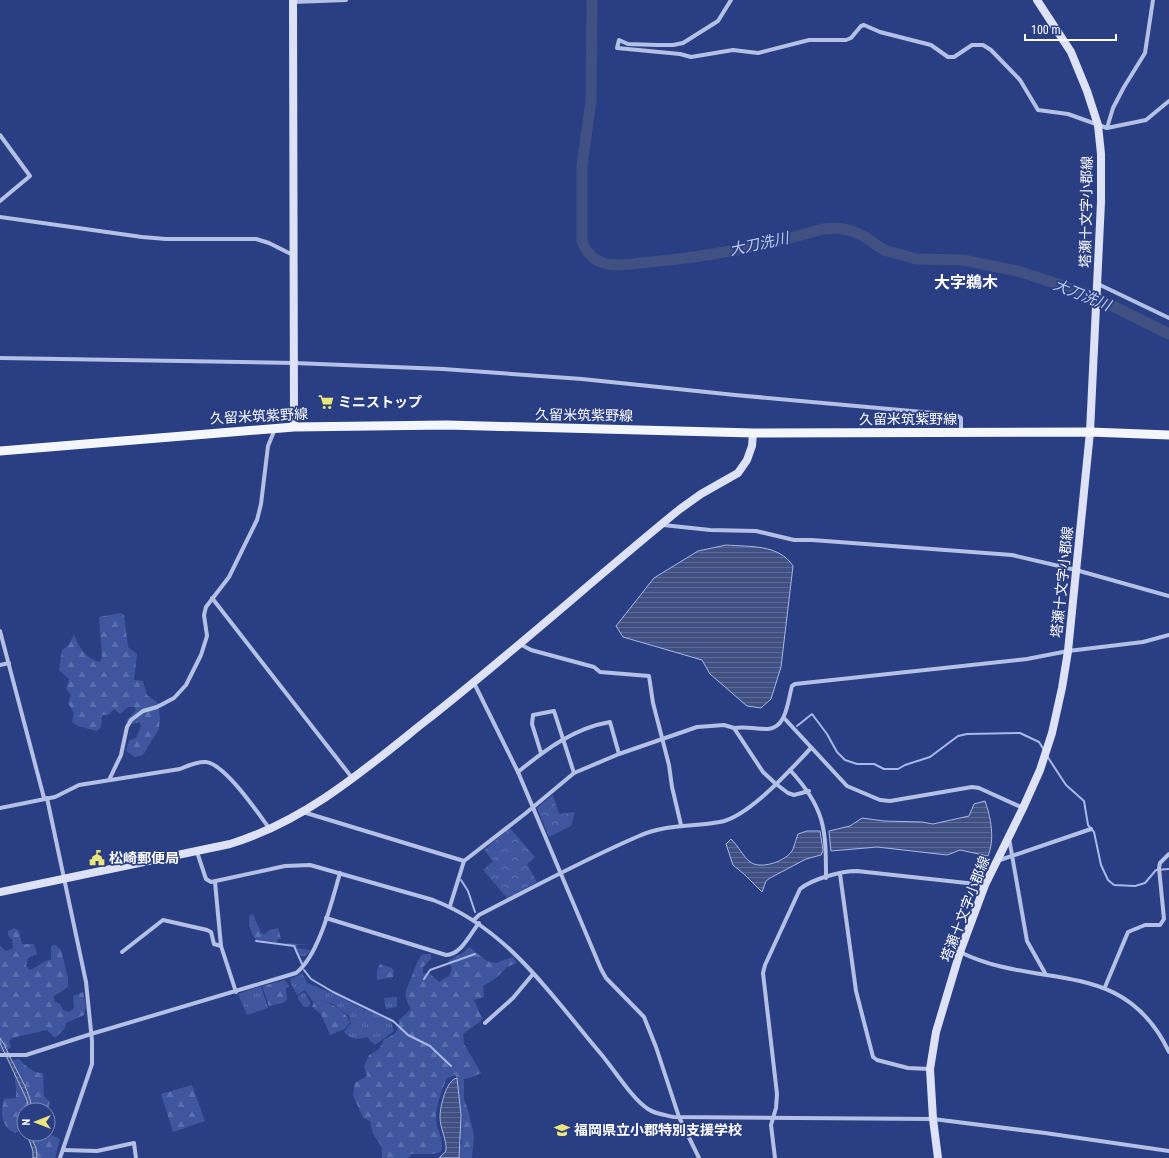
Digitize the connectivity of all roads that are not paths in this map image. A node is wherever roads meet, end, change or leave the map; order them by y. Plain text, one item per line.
1 (346, 0) edge
2 (731, 0) edge
3 (1037, 0) edge
4 (1153, 0) edge
5 (293, 1) edge
6 (1169, 101) edge
7 (1098, 125) junction
8 (1107, 128) junction
9 (0, 135) edge
10 (0, 201) edge
11 (0, 217) edge
12 (294, 255) junction
13 (1098, 286) junction
14 (1169, 318) edge
15 (0, 358) edge
16 (294, 363) junction
17 (294, 427) junction
18 (275, 428) junction
19 (1090, 432) junction
20 (752, 433) junction
21 (961, 433) junction
22 (1169, 435) edge
23 (0, 451) edge
24 (661, 524) junction
25 (1076, 570) junction
26 (1169, 596) edge
27 (212, 598) junction
28 (0, 631) edge
29 (1169, 635) edge
30 (520, 644) junction
31 (1068, 651) junction
32 (9, 663) junction
33 (0, 665) edge
34 (474, 683) junction
35 (784, 718) junction
36 (734, 728) junction
37 (563, 739) junction
38 (663, 739) junction
39 (811, 748) junction
40 (541, 753) junction
41 (619, 754) junction
42 (790, 770) junction
43 (518, 772) junction
44 (574, 773) junction
45 (353, 779) junction
46 (109, 780) junction
47 (776, 784) junction
48 (809, 791) junction
49 (45, 798) junction
50 (533, 807) junction
51 (0, 808) edge
52 (1023, 808) junction
53 (303, 812) junction
54 (681, 825) junction
55 (269, 828) junction
56 (1091, 829) dead end
57 (1009, 837) junction
58 (197, 852) junction
59 (1169, 854) edge
60 (1012, 856) junction
61 (464, 861) junction
62 (997, 861) junction
63 (340, 873) junction
64 (562, 874) junction
65 (840, 874) junction
66 (826, 878) junction
67 (64, 879) junction
68 (215, 882) junction
69 (985, 885) junction
70 (0, 892) edge
71 (450, 906) junction
72 (326, 918) junction
73 (474, 920) junction
74 (1167, 920) edge
75 (479, 923) junction
76 (221, 946) junction
77 (122, 952) dead end
78 (960, 952) junction
79 (1046, 973) junction
80 (533, 974) junction
81 (1105, 987) junction
82 (236, 992) junction
83 (485, 1023) dead end
84 (91, 1034) junction
85 (1169, 1052) edge
86 (0, 1055) edge
87 (930, 1068) junction
88 (679, 1116) junction
89 (772, 1118) junction
90 (932, 1119) junction
91 (63, 1150) junction
92 (1169, 1151) edge
93 (60, 1158) edge
94 (136, 1158) edge
95 (699, 1158) edge
96 (776, 1158) edge
97 (938, 1158) edge

1 - 5 street
2 - 7 street
3 - 7 street, 塔瀬十文字小郡線
4 - 8 street
5 - 12 street
6 - 8 street
7 - 8 street
7 - 13 street, 塔瀬十文字小郡線
9 - 10 street
11 - 12 street
12 - 16 street
13 - 14 street
13 - 19 street, 塔瀬十文字小郡線
15 - 16 street
16 - 17 street
16 - 21 street
17 - 18 main road, 久留米筑紫野線
17 - 20 main road, 久留米筑紫野線
18 - 23 main road, 久留米筑紫野線
18 - 27 street
19 - 21 main road, 久留米筑紫野線
19 - 22 main road, 久留米筑紫野線
19 - 25 street, 塔瀬十文字小郡線
20 - 21 main road, 久留米筑紫野線
20 - 24 street
24 - 25 street
24 - 30 street
25 - 26 street
25 - 31 street, 塔瀬十文字小郡線
27 - 45 street
27 - 46 street
28 - 32 street
29 - 31 street
30 - 34 street
30 - 38 street
31 - 35 street
31 - 52 street, 塔瀬十文字小郡線
32 - 33 street
32 - 49 street
34 - 43 street
34 - 45 street
35 - 36 street
35 - 39 street
36 - 38 street
36 - 47 street
37 - 40 street
37 - 40 street
37 - 41 street
37 - 44 street
38 - 41 street
38 - 54 street
39 - 42 street
39 - 52 street
40 - 43 street
41 - 44 street
42 - 47 street
42 - 48 street
43 - 50 street
44 - 50 street
45 - 53 street
46 - 49 street
46 - 55 street
47 - 48 street
47 - 54 street
48 - 66 street
49 - 51 street
49 - 67 street
50 - 61 street
50 - 64 street
52 - 57 street, 塔瀬十文字小郡線
53 - 55 street
53 - 61 street
54 - 64 street
55 - 58 street
56 - 60 street
57 - 60 street
57 - 62 street, 塔瀬十文字小郡線
58 - 67 street
58 - 68 street
59 - 74 street
60 - 62 street
60 - 79 street
61 - 71 street
62 - 69 street, 塔瀬十文字小郡線
63 - 68 street
63 - 71 street
63 - 72 street
64 - 73 street
64 - 88 street
65 - 66 street
65 - 69 street
65 - 87 street
66 - 89 street
67 - 70 street
67 - 84 street
68 - 76 street
69 - 78 street, 塔瀬十文字小郡線
71 - 73 street
72 - 75 street
72 - 82 street
73 - 75 street
74 - 81 street
75 - 80 street
76 - 77 street
76 - 82 street
78 - 79 street
78 - 87 street, 塔瀬十文字小郡線
79 - 81 street
80 - 83 street
80 - 88 street
81 - 85 street
82 - 84 street
84 - 86 street
84 - 91 street
87 - 90 street, 塔瀬十文字小郡線
88 - 89 street
88 - 95 street
89 - 90 street
89 - 96 street
90 - 92 street
90 - 97 street, 塔瀬十文字小郡線
91 - 93 street
91 - 94 street

